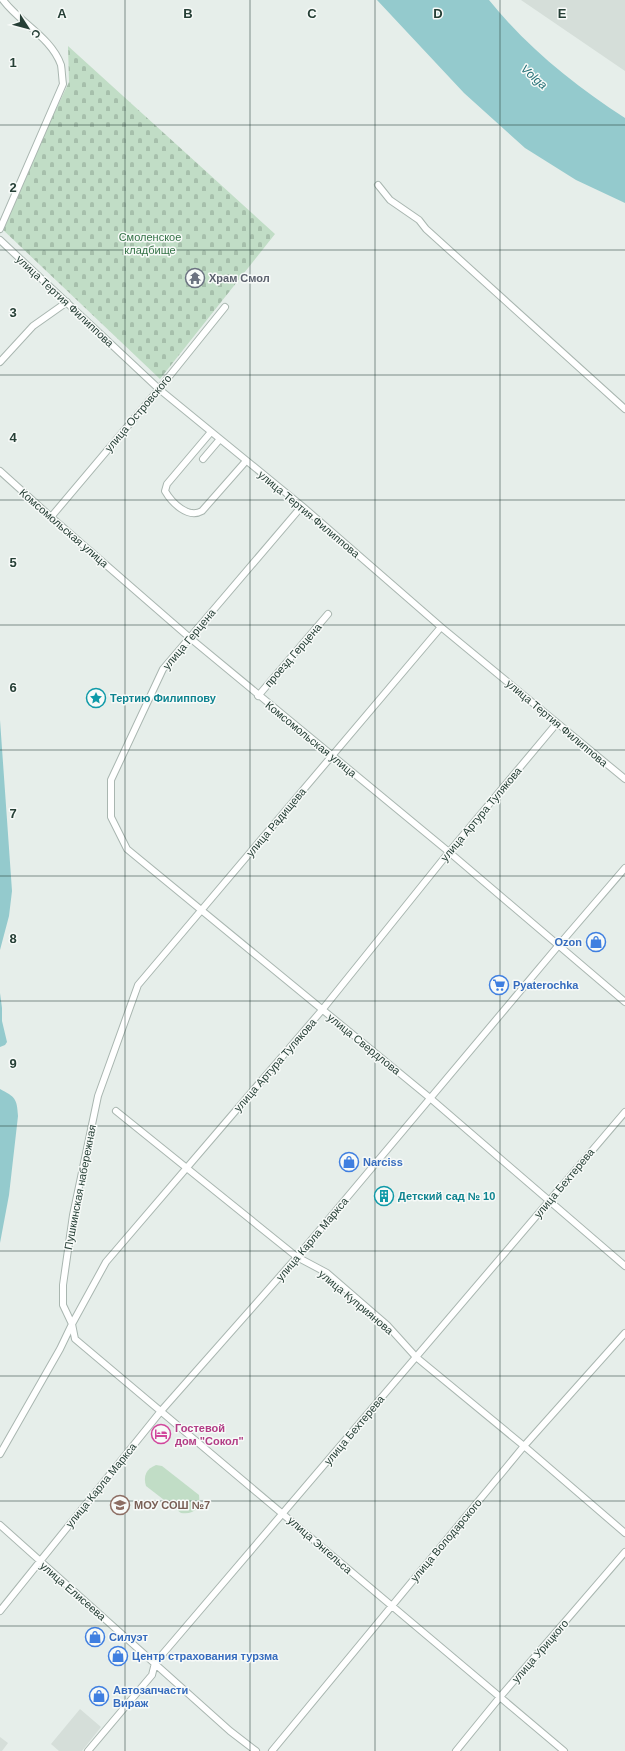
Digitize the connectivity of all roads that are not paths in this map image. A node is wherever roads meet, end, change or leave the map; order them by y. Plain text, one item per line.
1 (3, 0) edge
2 (378, 185) dead end
3 (0, 229) edge
4 (0, 240) edge
5 (67, 302) junction
6 (225, 307) dead end
7 (0, 362) edge
8 (159, 390) junction
9 (625, 409) edge
10 (210, 432) junction
11 (220, 439) junction
12 (203, 459) dead end
13 (246, 461) junction
14 (0, 471) edge
15 (302, 506) junction
16 (51, 517) junction
17 (328, 614) dead end
18 (441, 627) junction
19 (190, 638) junction
20 (258, 696) junction
21 (557, 723) junction
22 (332, 756) junction
23 (625, 779) edge
24 (111, 817) joint
25 (450, 852) junction
26 (625, 868) edge
27 (202, 910) junction
28 (558, 946) junction
29 (625, 1002) edge
30 (322, 1010) junction
31 (124, 1025) joint
32 (430, 1098) junction
33 (116, 1111) dead end
34 (625, 1112) edge
35 (186, 1167) junction
36 (549, 1201) junction
37 (297, 1257) junction
38 (625, 1266) edge
39 (72, 1324) junction
40 (625, 1333) edge
41 (416, 1357) junction
42 (161, 1411) junction
43 (524, 1446) junction
44 (0, 1454) edge
45 (283, 1512) junction
46 (0, 1525) edge
47 (625, 1533) edge
48 (625, 1552) edge
49 (39, 1562) junction
50 (391, 1606) junction
51 (0, 1611) edge
52 (154, 1663) junction
53 (500, 1696) junction
54 (88, 1751) edge
55 (256, 1751) edge
56 (272, 1751) edge
57 (456, 1751) edge
58 (564, 1751) edge

1 - 3 street
2 - 9 street
4 - 5 street, улица Тертия Филиппова
5 - 7 street
5 - 8 street, улица Тертия Филиппова
6 - 8 street, улица Островского
8 - 10 street, улица Тертия Филиппова
8 - 16 street, улица Островского
10 - 11 street, улица Тертия Филиппова
10 - 13 street
11 - 12 street
11 - 13 street, улица Тертия Филиппова
13 - 15 street, улица Тертия Филиппова
14 - 16 street, Комсомольская улица
15 - 18 street, улица Тертия Филиппова
15 - 19 street, улица Герцена
16 - 19 street, Комсомольская улица
17 - 20 street, проезд Герцена
18 - 21 street, улица Тертия Филиппова
18 - 22 street, улица Радищева
19 - 20 street, Комсомольская улица
19 - 24 street, улица Герцена
20 - 22 street, Комсомольская улица
21 - 23 street, улица Тертия Филиппова
21 - 25 street, улица Артура Тулякова
22 - 25 street, Комсомольская улица
22 - 27 street, улица Радищева
24 - 27 street, улица Свердлова
25 - 28 street, Комсомольская улица
25 - 30 street, улица Артура Тулякова
26 - 28 street, улица Карла Маркса
27 - 30 street, улица Свердлова
27 - 31 street, улица Радищева
28 - 29 street, Комсомольская улица
28 - 32 street, улица Карла Маркса
30 - 32 street, улица Свердлова
30 - 35 street, улица Артура Тулякова
31 - 39 street, Пушкинская набережная
32 - 36 street, улица Свердлова
32 - 37 street, улица Карла Маркса
33 - 35 street, улица Куприянова
34 - 36 street, улица Бехтерева
35 - 37 street, улица Куприянова
35 - 39 street, улица Артура Тулякова
36 - 38 street, улица Свердлова
36 - 41 street, улица Бехтерева
37 - 41 street, улица Куприянова
37 - 42 street, улица Карла Маркса
39 - 42 street, улица Энгельса
39 - 44 street
40 - 43 street, улица Володарского
41 - 43 street, улица Куприянова
41 - 45 street, улица Бехтерева
42 - 45 street, улица Энгельса
42 - 49 street, улица Карла Маркса
43 - 47 street, улица Куприянова
43 - 50 street, улица Володарского
45 - 50 street, улица Энгельса
45 - 52 street, улица Бехтерева
46 - 49 street, улица Елисеева
48 - 53 street, улица Урицкого
49 - 51 street, улица Карла Маркса
49 - 52 street, улица Елисеева
50 - 53 street, улица Энгельса
50 - 56 street, улица Володарского
52 - 54 street, улица Бехтерева
52 - 55 street, улица Елисеева
53 - 57 street, улица Урицкого
53 - 58 street, улица Энгельса

